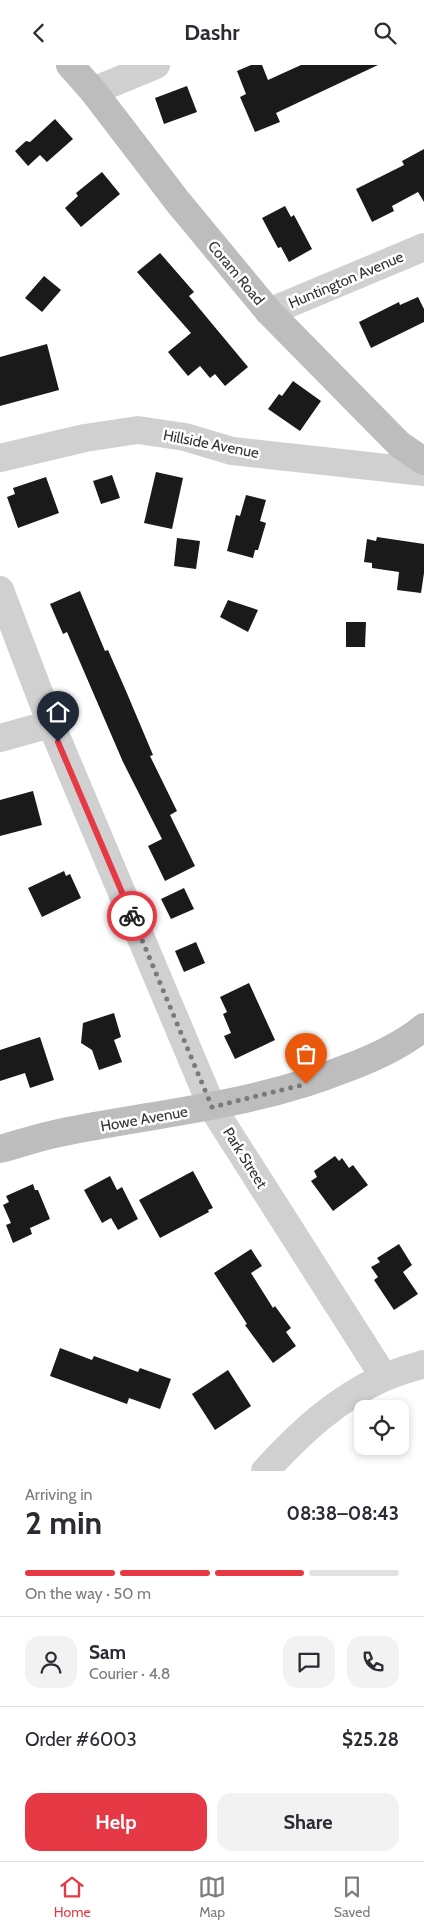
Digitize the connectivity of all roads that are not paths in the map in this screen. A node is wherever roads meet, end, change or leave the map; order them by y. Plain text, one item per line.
1 (70, 65) edge
2 (156, 65) edge
3 (93, 91) junction
4 (424, 247) edge
5 (269, 312) junction
6 (0, 458) edge
7 (424, 461) edge
8 (424, 472) edge
9 (0, 590) edge
10 (51, 724) junction
11 (0, 738) edge
12 (424, 1027) edge
13 (212, 1107) junction
14 (0, 1149) edge
15 (424, 1364) edge
16 (384, 1377) junction
17 (265, 1471) edge

1 - 3 street, Coram Road
2 - 3 street
3 - 5 street, Coram Road
4 - 5 street, Huntington Avenue
5 - 7 street, Coram Road
6 - 8 street, Hillside Avenue
9 - 10 street, Park Street
10 - 11 street
10 - 13 street, Park Street
12 - 13 street, Howe Avenue
13 - 14 street, Howe Avenue
13 - 16 street, Park Street
15 - 16 street
16 - 17 street

